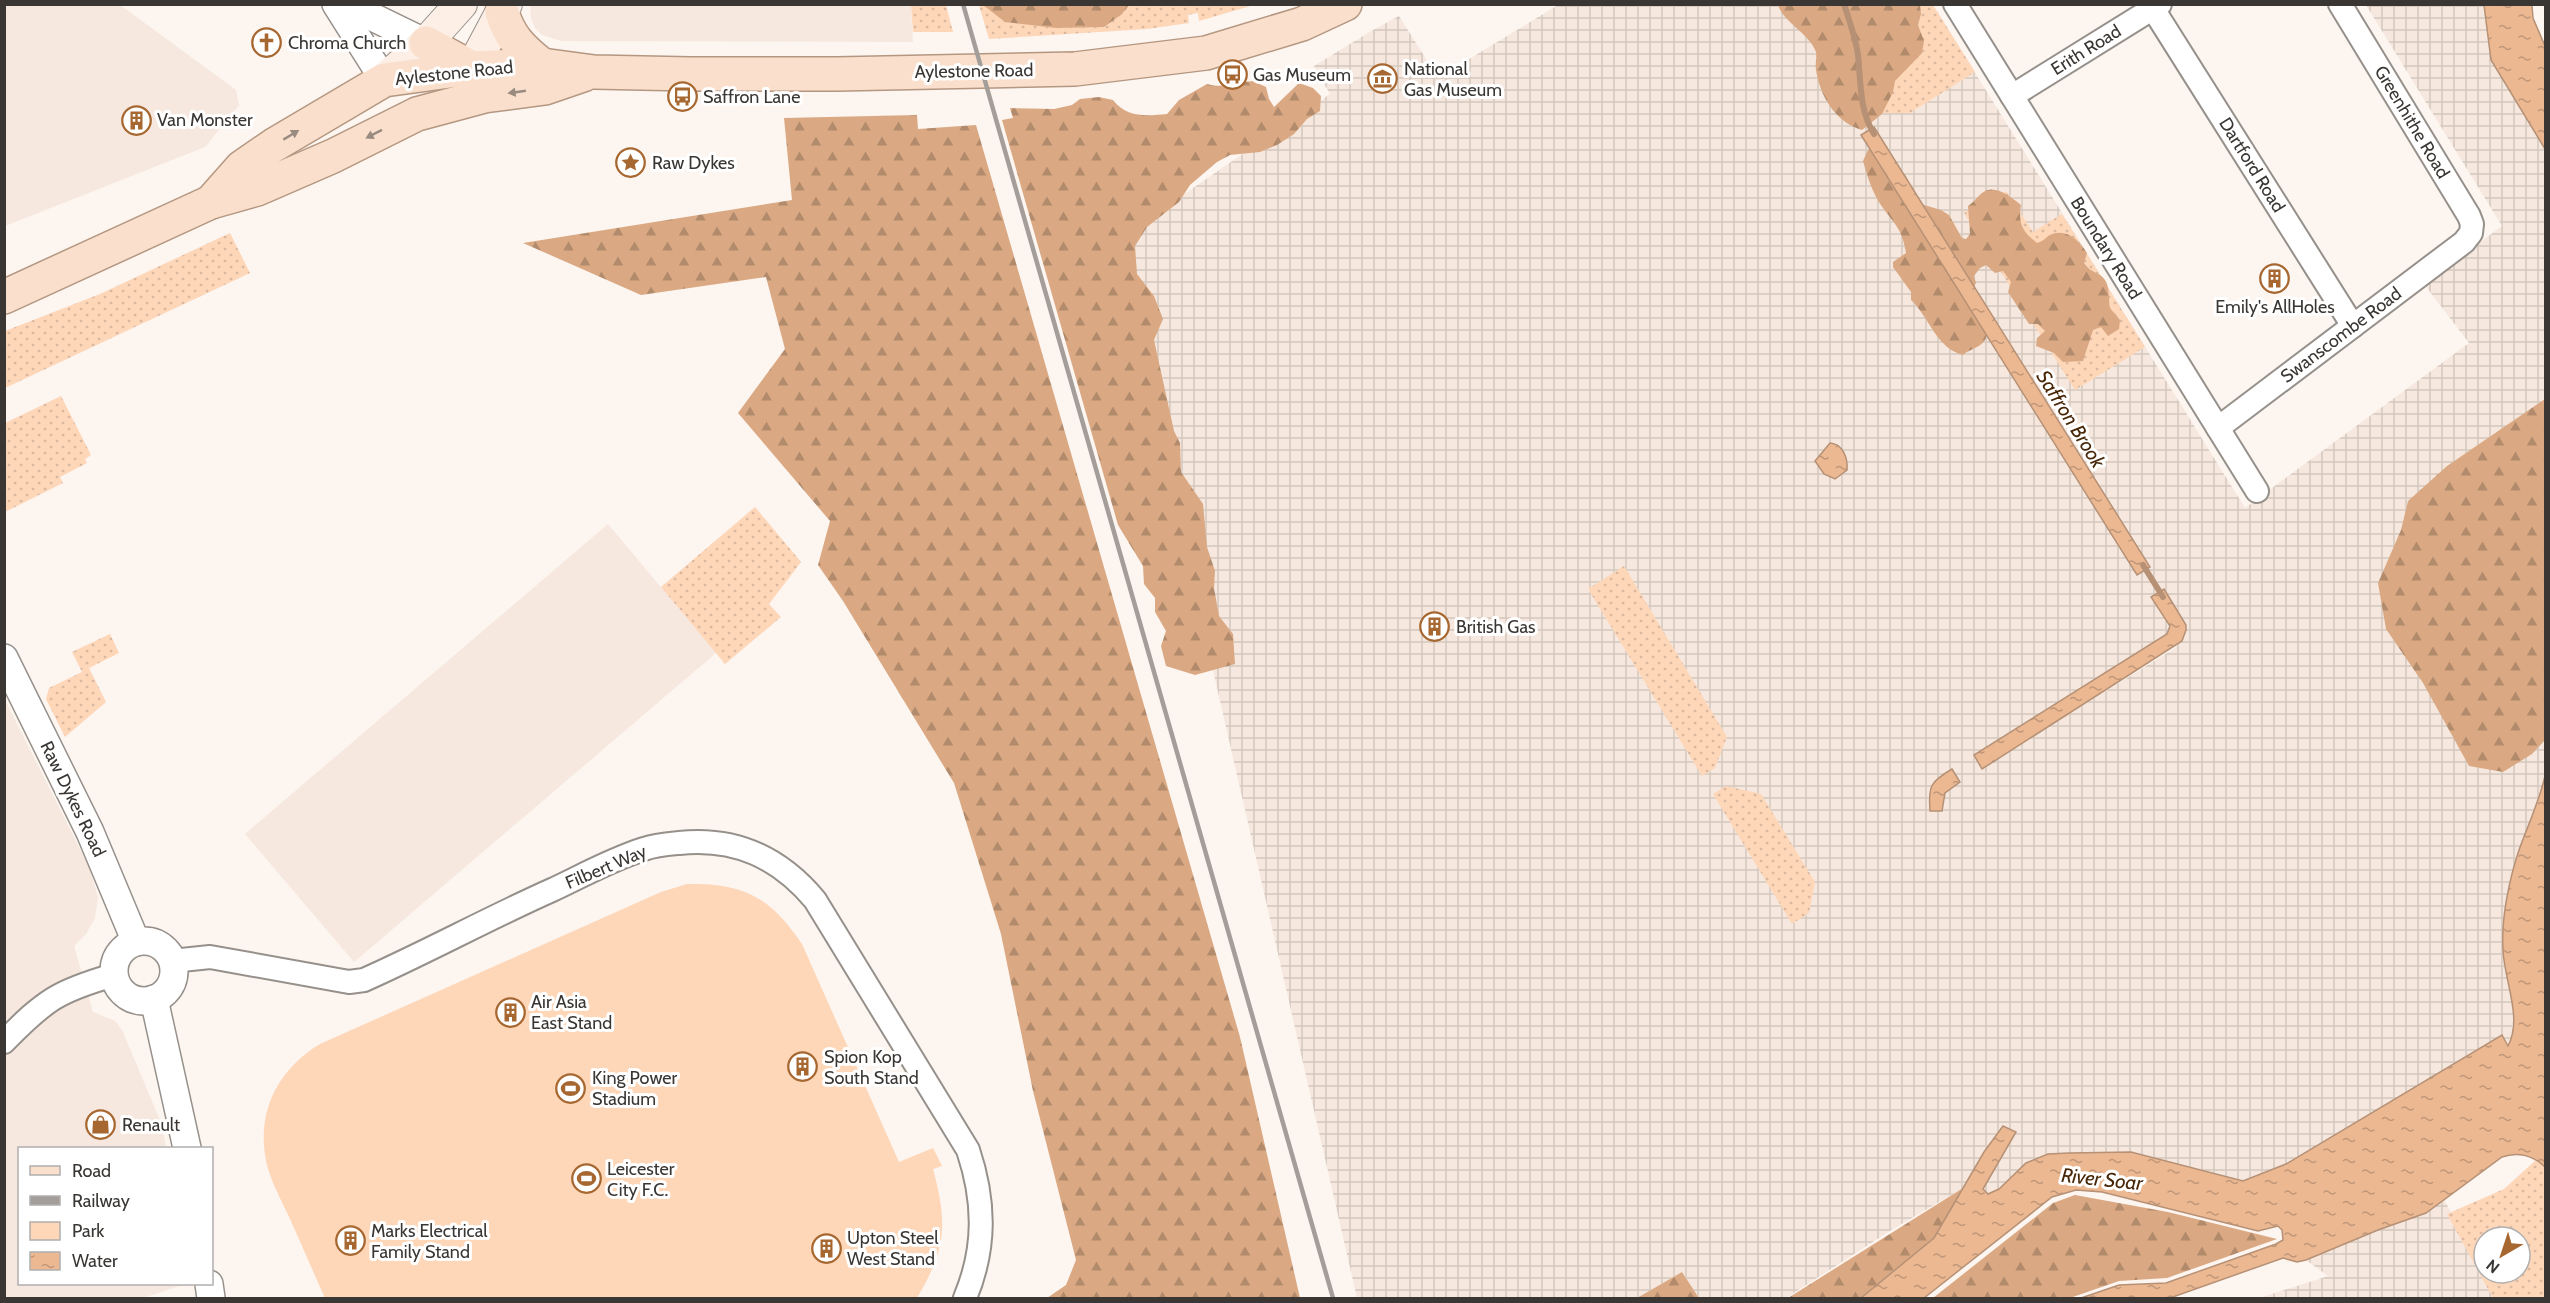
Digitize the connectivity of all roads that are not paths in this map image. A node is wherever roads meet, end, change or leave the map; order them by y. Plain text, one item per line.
1 (336, 4) edge
2 (346, 4) edge
3 (461, 4) edge
4 (1345, 4) edge
5 (1955, 4) edge
6 (2340, 4) edge
7 (2155, 6) edge
8 (504, 8) edge
9 (426, 43) junction
10 (542, 65) junction
11 (472, 68) junction
12 (594, 72) junction
13 (384, 80) junction
14 (2012, 96) junction
15 (417, 114) junction
16 (211, 202) junction
17 (2464, 242) joint
18 (4, 297) edge
19 (2353, 326) junction
20 (2218, 428) junction
21 (2257, 490) dead end
22 (4, 658) edge
23 (136, 942) junction
24 (172, 961) junction
25 (114, 975) junction
26 (154, 999) junction
27 (4, 1042) edge
28 (187, 1147) edge
29 (965, 1299) edge

1 - 13 street
2 - 9 street
3 - 9 main road
4 - 12 main road, Aylestone Road
5 - 14 street, Boundary Road
6 - 17 street, Greenhithe Road
7 - 14 street, Erith Road
7 - 19 street, Dartford Road
8 - 10 main road
8 - 11 main road
9 - 11 main road
9 - 13 main road
10 - 11 main road, Aylestone Road
10 - 12 main road, Aylestone Road
11 - 13 main road, Aylestone Road
11 - 15 main road
12 -> 15 main road, Aylestone Road
16 -> 13 main road, Aylestone Road
14 - 20 street, Boundary Road
15 -> 16 main road, Aylestone Road
16 - 18 main road, Aylestone Road
17 - 19 street, Swanscombe Road
19 - 20 street, Swanscombe Road
20 - 21 street, Boundary Road
22 - 23 street, Raw Dykes Road
23 - 24 street
23 - 25 street
24 - 26 street
24 - 29 street, Filbert Way
25 - 26 street
25 - 27 street
26 - 28 street

